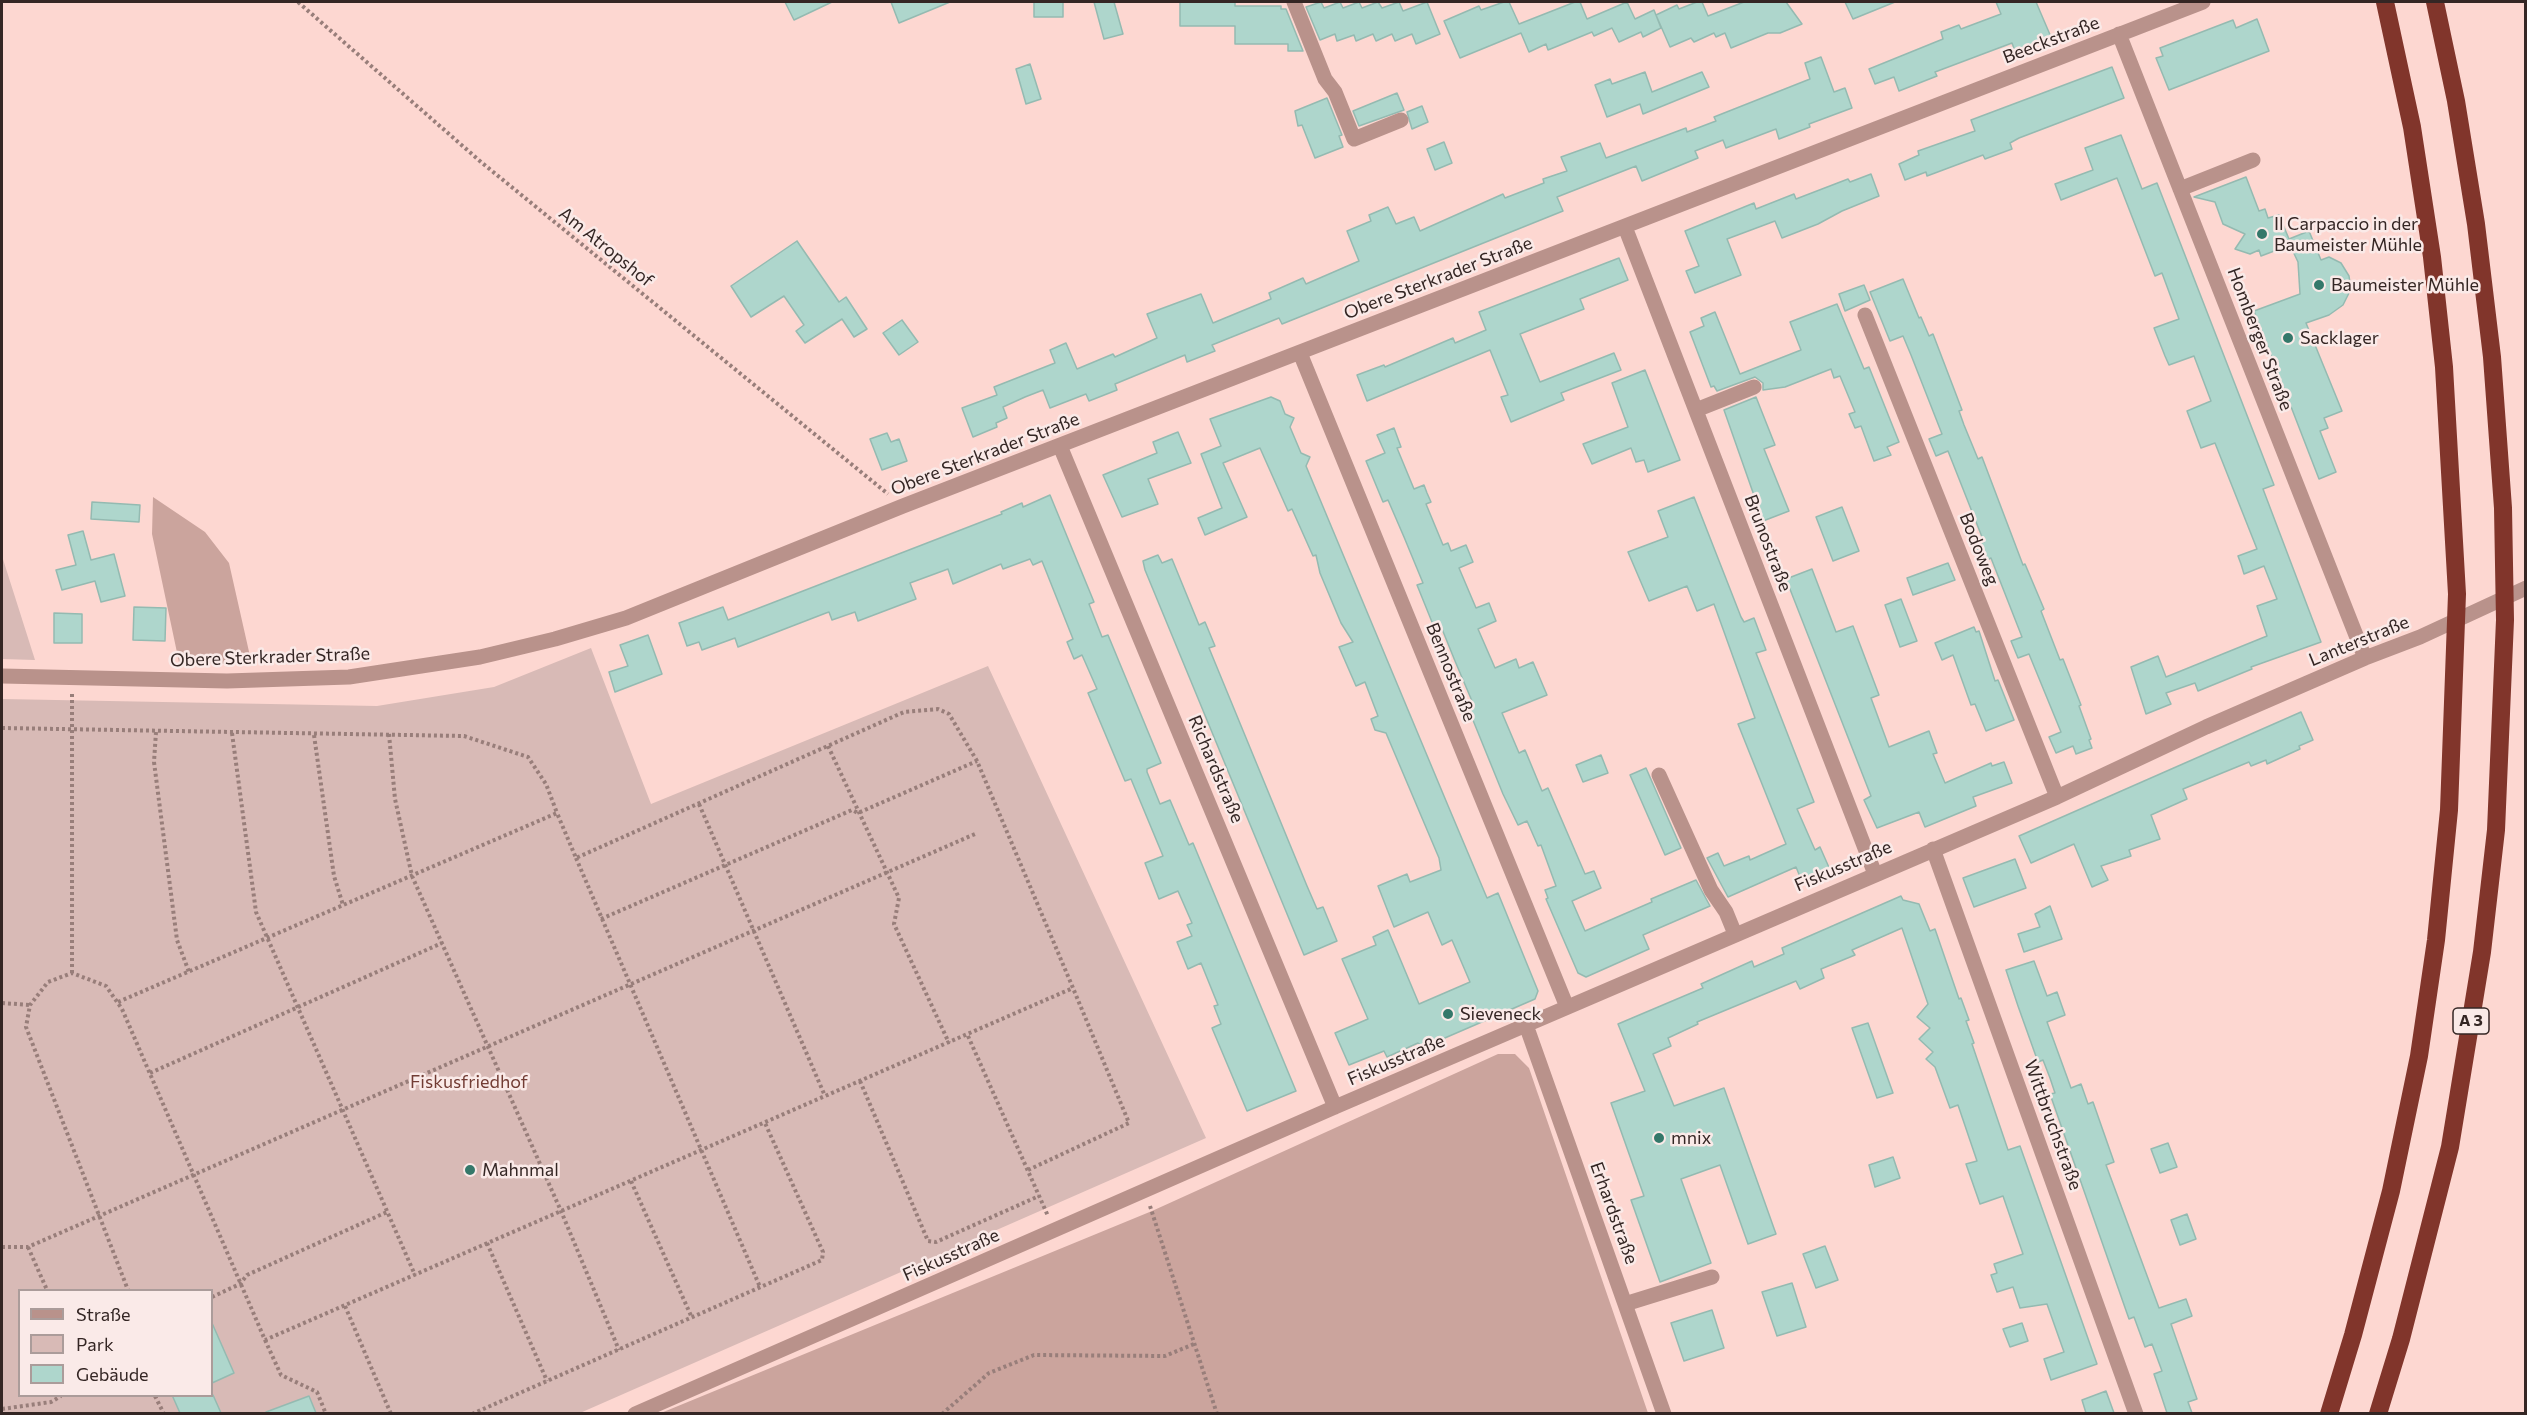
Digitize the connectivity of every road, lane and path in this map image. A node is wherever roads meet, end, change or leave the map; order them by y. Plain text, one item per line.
1 (298, 2) edge
2 (1294, 2) edge
3 (2202, 2) edge
4 (2385, 2) edge
5 (2435, 2) edge
6 (2120, 34) junction
7 (1947, 101) joint
8 (1401, 120) dead end
9 (2253, 160) dead end
10 (2180, 189) junction
11 (1625, 227) junction
12 (1865, 315) dead end
13 (1300, 352) junction
14 (1754, 387) dead end
15 (1696, 410) junction
16 (1060, 446) junction
17 (903, 506) junction
18 (2526, 588) edge
19 (2365, 658) junction
20 (2, 676) edge
21 (72, 678) junction
22 (2206, 727) joint
23 (2, 728) edge
24 (72, 730) junction
25 (156, 732) junction
26 (232, 733) junction
27 (389, 734) junction
28 (314, 735) junction
29 (828, 746) junction
30 (977, 761) junction
31 (1659, 775) dead end
32 (2057, 797) junction
33 (699, 804) junction
34 (557, 813) junction
35 (858, 813) junction
36 (975, 834) dead end
37 (1933, 849) junction
38 (576, 858) junction
39 (726, 865) junction
40 (887, 872) junction
41 (1875, 874) junction
42 (412, 876) junction
43 (343, 905) junction
44 (602, 919) junction
45 (754, 931) junction
46 (1735, 934) junction
47 (266, 939) junction
48 (442, 943) junction
49 (189, 972) junction
50 (72, 973) junction
51 (630, 986) junction
52 (1073, 988) junction
53 (118, 1002) junction
54 (2, 1004) edge
55 (30, 1005) junction
56 (1567, 1007) junction
57 (296, 1008) junction
58 (1526, 1025) junction
59 (968, 1036) junction
60 (949, 1043) junction
61 (489, 1047) junction
62 (150, 1073) junction
63 (860, 1081) junction
64 (825, 1096) junction
65 (1335, 1107) junction
66 (342, 1111) junction
67 (765, 1123) junction
68 (701, 1151) junction
69 (1028, 1170) junction
70 (193, 1175) junction
71 (631, 1181) junction
72 (1145, 1191) junction
73 (1039, 1196) junction
74 (561, 1211) junction
75 (387, 1212) junction
76 (99, 1217) junction
77 (1055, 1231) junction
78 (487, 1243) junction
79 (2, 1247) edge
80 (28, 1247) junction
81 (415, 1275) junction
82 (1712, 1277) dead end
83 (240, 1284) junction
84 (760, 1287) junction
85 (47, 1289) edge
86 (128, 1289) edge
87 (213, 1297) edge
88 (1625, 1304) junction
89 (345, 1306) junction
90 (692, 1318) junction
91 (265, 1340) junction
92 (1194, 1344) junction
93 (619, 1350) junction
94 (547, 1381) junction
95 (58, 1397) edge
96 (156, 1397) edge
97 (2, 1409) edge
98 (164, 1413) edge
99 (326, 1413) edge
100 (391, 1413) edge
101 (472, 1413) edge
102 (635, 1413) edge
103 (942, 1413) edge
104 (1217, 1413) edge
105 (1664, 1413) edge
106 (2136, 1413) edge
107 (2329, 1413) edge
108 (2378, 1413) edge

1 - 17 path, Am Atropshof
2 - 8 street
3 - 6 street, Beeckstraße
4 - 107 highway, A 3
5 - 108 highway, A 3
6 - 7 street, Beeckstraße
6 - 10 street, Homberger Straße
7 - 11 street, Obere Sterkrader Straße
9 - 10 street
10 - 19 street, Homberger Straße
11 - 13 street, Obere Sterkrader Straße
11 - 15 street, Brunostraße
12 - 32 street, Bodoweg
13 - 16 street, Obere Sterkrader Straße
13 - 56 street, Bennostraße
14 - 15 street
15 - 41 street, Brunostraße
16 - 17 street, Obere Sterkrader Straße
16 - 65 street, Richardstraße
17 - 21 street, Obere Sterkrader Straße
18 - 19 street, Lanterstraße
19 - 22 street, Lanterstraße
20 - 21 street, Obere Sterkrader Straße
21 - 24 path
22 - 32 street, Fiskusstraße
23 - 24 path
24 - 25 path
24 - 50 path
25 - 26 path
25 - 49 path
26 - 28 path
26 - 47 path
27 - 28 path
27 - 34 path
27 - 42 path
28 - 43 path
29 - 30 path
29 - 33 path
29 - 35 path
30 - 35 path
30 - 52 path
31 - 46 street
32 - 37 street, Fiskusstraße
33 - 38 path
33 - 39 path
34 - 38 path
34 - 42 path
35 - 39 path
35 - 40 path
36 - 40 path
37 - 41 street, Fiskusstraße
37 - 106 street, Wittbruchstraße
38 - 44 path
39 - 44 path
39 - 45 path
40 - 45 path
40 - 60 path
41 - 46 street, Fiskusstraße
42 - 43 path
42 - 48 path
43 - 47 path
44 - 51 path
45 - 51 path
45 - 64 path
46 - 56 street, Fiskusstraße
47 - 49 path
47 - 57 path
48 - 57 path
48 - 61 path
49 - 53 path
50 - 53 path
50 - 55 path
51 - 61 path
51 - 68 path
52 - 59 path
52 - 69 path
53 - 62 path
54 - 55 path
55 - 76 path
56 - 58 street, Fiskusstraße
57 - 62 path
57 - 66 path
58 - 65 street, Fiskusstraße
58 - 88 street, Erhardstraße
59 - 60 path
59 - 69 path
60 - 63 path
61 - 66 path
61 - 74 path
62 - 70 path
63 - 64 path
63 - 73 path
64 - 67 path
65 - 72 street, Fiskusstraße
66 - 70 path
66 - 75 path
67 - 68 path
67 - 84 path
68 - 71 path
68 - 84 path
69 - 73 path
70 - 76 path
70 - 83 path
71 - 74 path
71 - 90 path
72 - 77 street, Fiskusstraße
72 - 92 path
73 - 77 path
74 - 78 path
74 - 93 path
75 - 81 path
75 - 83 path
76 - 80 path
76 - 86 path
77 - 102 street, Fiskusstraße
78 - 81 path
78 - 94 path
79 - 80 path
80 - 85 path
81 - 89 path
82 - 88 street
83 - 87 path
83 - 91 path
84 - 90 path
88 - 105 street, Erhardstraße
89 - 91 path
89 - 100 path
90 - 93 path
91 - 99 path
92 - 103 path
92 - 104 path
93 - 94 path
94 - 101 path
95 - 97 path
96 - 98 path

